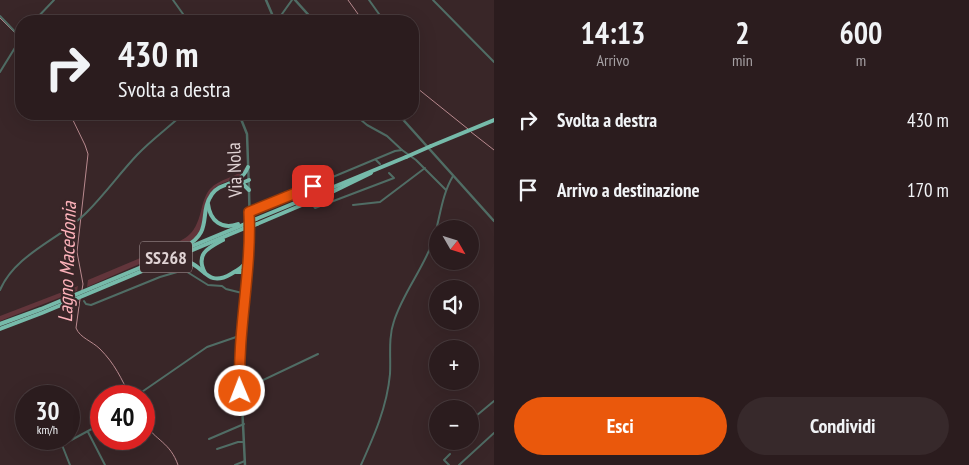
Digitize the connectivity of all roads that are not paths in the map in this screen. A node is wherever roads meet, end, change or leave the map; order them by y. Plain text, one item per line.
1 (54, 0) edge
2 (173, 0) edge
3 (266, 0) edge
4 (294, 0) edge
5 (369, 0) edge
6 (433, 0) edge
7 (40, 15) edge
8 (184, 15) edge
9 (273, 15) edge
10 (281, 15) edge
11 (308, 15) edge
12 (380, 15) edge
13 (0, 16) edge
14 (15, 32) edge
15 (15, 48) edge
16 (494, 62) edge
17 (0, 72) edge
18 (176, 120) edge
19 (241, 120) edge
20 (361, 120) edge
21 (403, 120) edge
22 (494, 120) edge
23 (402, 150) junction
24 (376, 160) junction
25 (383, 165) junction
26 (248, 167) junction
27 (425, 168) junction
28 (389, 173) dead end
29 (453, 176) junction
30 (241, 178) junction
31 (248, 180) junction
32 (235, 182) junction
33 (242, 183) junction
34 (249, 190) junction
35 (305, 190) junction
36 (446, 190) junction
37 (308, 195) dead end
38 (208, 204) junction
39 (313, 204) dead end
40 (353, 205) dead end
41 (249, 212) junction
42 (256, 220) junction
43 (494, 221) edge
44 (245, 226) junction
45 (159, 248) dead end
46 (162, 254) dead end
47 (160, 259) junction
48 (248, 259) junction
49 (167, 267) dead end
50 (241, 268) junction
51 (246, 272) junction
52 (171, 273) junction
53 (234, 273) junction
54 (132, 275) junction
55 (206, 275) junction
56 (247, 278) joint
57 (0, 290) edge
58 (88, 291) junction
59 (246, 294) junction
60 (76, 296) junction
61 (84, 301) dead end
62 (0, 324) edge
63 (0, 329) edge
64 (242, 335) junction
65 (318, 354) dead end
66 (152, 385) edge
67 (240, 391) junction
68 (494, 401) edge
69 (479, 414) edge
70 (244, 424) junction
71 (88, 432) joint
72 (494, 433) edge
73 (209, 438) dead end
74 (245, 443) junction
75 (217, 449) dead end
76 (450, 454) dead end
77 (245, 463) edge
78 (70, 465) edge
79 (105, 465) edge
80 (235, 465) edge
81 (361, 465) edge
82 (449, 465) edge
83 (459, 465) edge

1 - 7 street
2 - 8 street
3 - 9 street
4 - 10 street
4 - 11 street
5 - 12 street
6 - 16 street
13 - 14 street
15 - 17 street
18 - 57 street
19 - 26 street, Via Nola
20 - 23 street
21 - 29 street
22 - 25 highway, SS268, bridge
23 - 24 street
23 - 27 street
24 - 25 street
24 - 35 street
25 - 42 highway, SS268
25 - 42 highway, SS268
26 - 30 highway
26 - 31 street, Via Nola
27 - 36 street
27 - 40 street
28 - 39 street
29 - 36 street
29 - 43 street
30 - 31 highway
30 - 32 highway
31 - 33 highway
31 - 34 street, Via Nola
32 - 33 highway
32 - 38 highway
33 - 34 highway
34 - 41 street, Via Nola
35 - 37 street
35 - 41 street
36 - 81 street
38 - 44 highway, SS268
38 - 47 highway, SS268
41 - 48 street, Via Nola
42 - 44 highway, SS268, bridge
44 - 47 highway, SS268
44 - 54 highway, SS268
44 - 55 highway, SS268
45 - 46 street
47 - 58 highway, SS268
48 - 50 highway, SS268
48 - 51 street, Via Nola
49 - 52 street
50 - 51 highway
50 - 53 highway, SS268
51 - 53 highway, SS268
51 - 56 highway
52 - 59 street
52 - 61 street
53 - 55 highway, SS268
54 - 55 highway, SS268
54 - 58 highway, SS268
56 - 59 street
58 - 60 highway, SS268
59 - 64 street
60 - 62 highway, SS268
60 - 63 highway, SS268
64 - 66 street
64 - 67 street
65 - 67 street
67 - 70 street
68 - 69 street
70 - 73 street
70 - 74 street
71 - 78 street
71 - 79 street
72 - 83 street
74 - 75 street
74 - 77 street
76 - 82 street
77 - 80 street

